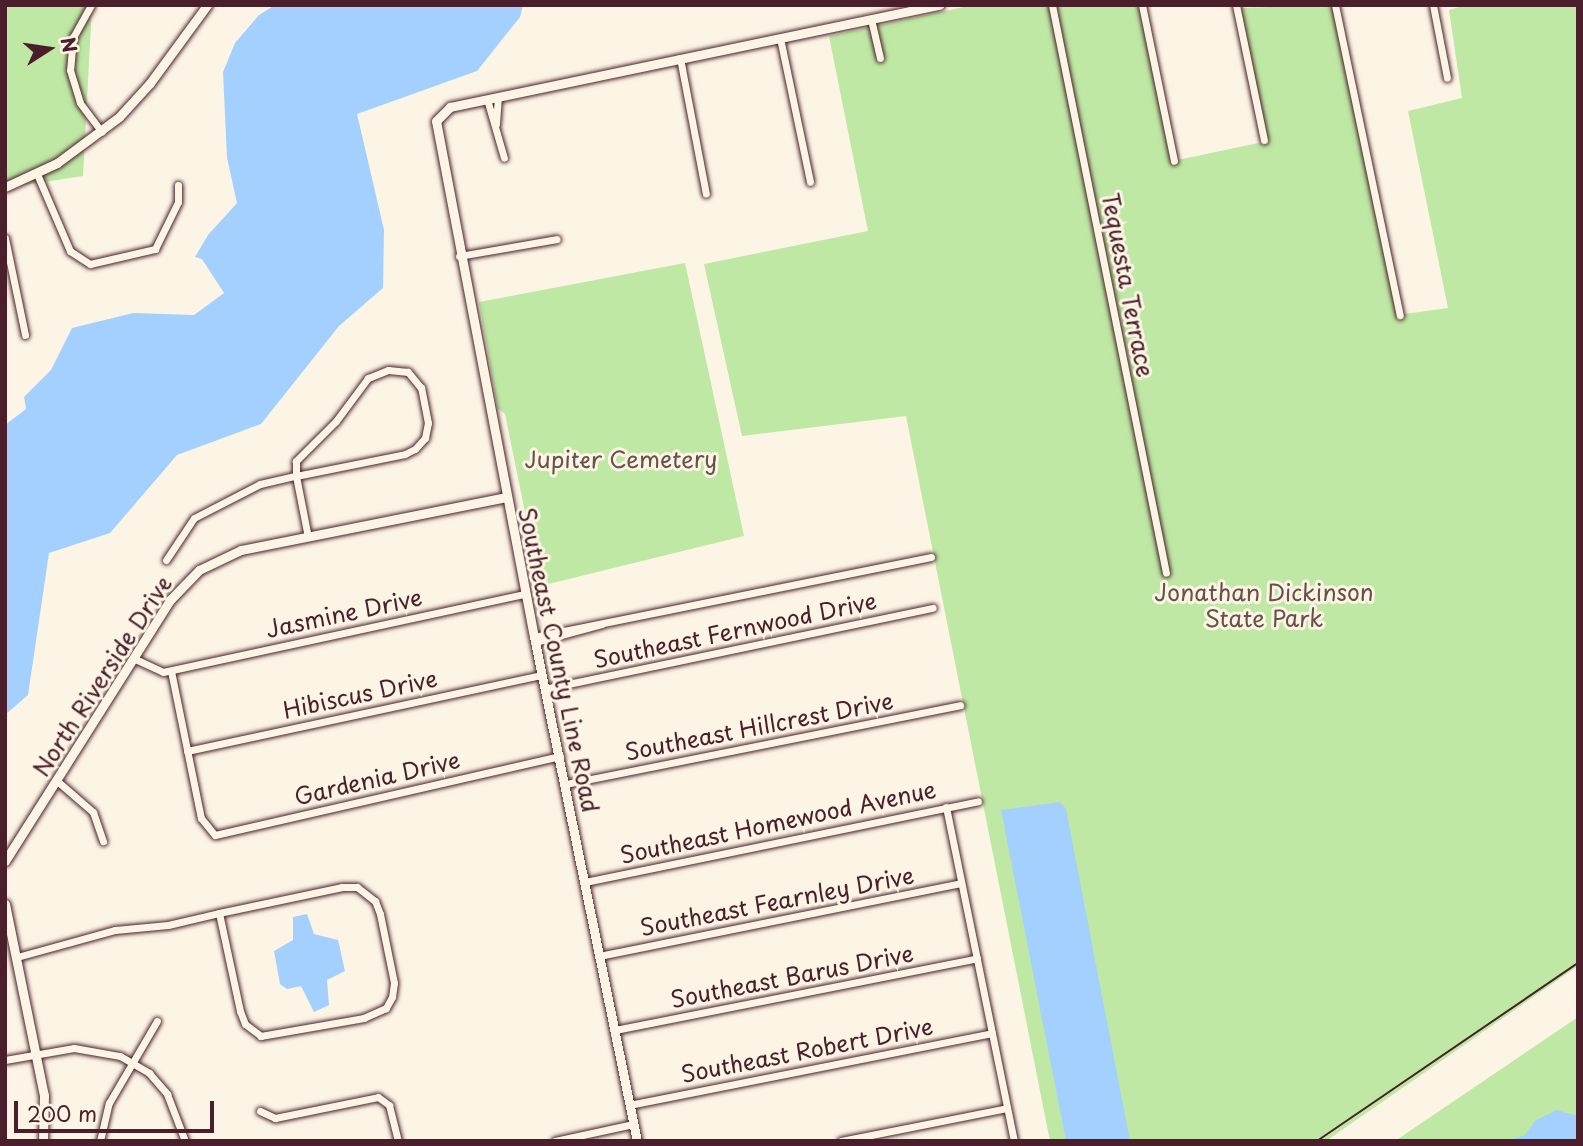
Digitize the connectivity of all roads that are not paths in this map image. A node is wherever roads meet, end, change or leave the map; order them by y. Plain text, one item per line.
1 (91, 5) edge
2 (207, 5) edge
3 (939, 5) edge
4 (1052, 5) edge
5 (1142, 5) edge
6 (1236, 5) edge
7 (1335, 5) edge
8 (1433, 5) edge
9 (871, 19) junction
10 (779, 38) junction
11 (680, 58) junction
12 (880, 58) dead end
13 (1447, 78) dead end
14 (498, 97) junction
15 (486, 99) junction
16 (496, 125) junction
17 (102, 132) junction
18 (1264, 140) dead end
19 (504, 158) dead end
20 (1174, 161) dead end
21 (37, 174) junction
22 (810, 183) dead end
23 (178, 185) dead end
24 (5, 187) edge
25 (706, 194) dead end
26 (5, 238) edge
27 (557, 239) dead end
28 (460, 260) junction
29 (1400, 315) dead end
30 (25, 335) dead end
31 (296, 475) junction
32 (506, 497) junction
33 (309, 537) junction
34 (931, 557) dead end
35 (166, 560) dead end
36 (1166, 573) dead end
37 (525, 594) junction
38 (933, 608) dead end
39 (534, 639) junction
40 (133, 658) junction
41 (171, 671) junction
42 (542, 675) junction
43 (544, 690) junction
44 (960, 705) dead end
45 (187, 751) junction
46 (560, 756) junction
47 (56, 780) junction
48 (566, 785) junction
49 (978, 801) dead end
50 (946, 807) junction
51 (103, 841) dead end
52 (5, 861) edge
53 (585, 881) junction
54 (961, 883) junction
55 (5, 904) edge
56 (219, 914) junction
57 (599, 956) junction
58 (17, 957) junction
59 (977, 958) junction
60 (157, 1021) dead end
61 (615, 1030) junction
62 (992, 1033) junction
63 (36, 1055) junction
64 (5, 1060) edge
65 (133, 1062) junction
66 (629, 1105) junction
67 (1007, 1108) junction
68 (260, 1111) dead end
69 (633, 1124) junction
70 (43, 1141) edge
71 (100, 1141) edge
72 (185, 1141) edge
73 (398, 1141) edge
74 (555, 1141) edge
75 (637, 1141) edge
76 (841, 1141) edge
77 (1014, 1141) edge

1 - 17 street
2 - 17 street
3 - 9 street, Southeast County Line Road
4 - 36 street, Tequesta Terrace
5 - 20 street
6 - 18 street
7 - 29 street
8 - 13 street
9 - 10 street, Southeast County Line Road
9 - 12 street
10 - 11 street, Southeast County Line Road
10 - 22 street
11 - 14 street, Southeast County Line Road
11 - 25 street
14 - 15 street, Southeast County Line Road
14 - 16 street
15 - 16 street
15 - 28 street, Southeast County Line Road
16 - 19 street
17 - 21 street
21 - 23 street
21 - 24 street
26 - 30 street
27 - 28 street
28 - 32 street, Southeast County Line Road
31 - 31 street
31 - 33 street
31 - 35 street
32 - 33 street, North Riverside Drive
32 - 37 street, Southeast County Line Road
33 - 40 street, North Riverside Drive
34 - 39 street
37 - 39 street, Southeast County Line Road
37 - 41 street, Jasmine Drive
38 - 43 street, Southeast Fernwood Drive
39 - 42 street, Southeast County Line Road
40 - 41 street
40 - 47 street, North Riverside Drive
41 - 45 street
42 - 43 street, Southeast County Line Road
42 - 45 street, Hibiscus Drive
43 - 46 street, Southeast County Line Road
44 - 48 street, Southeast Hillcrest Drive
45 - 46 street, Gardenia Drive
46 - 48 street, Southeast County Line Road
47 - 51 street
47 - 52 street, North Riverside Drive
48 - 53 street, Southeast County Line Road
49 - 50 street, Southeast Homewood Avenue
50 - 53 street, Southeast Homewood Avenue
50 - 54 street
53 - 57 street, Southeast County Line Road
54 - 57 street, Southeast Fearnley Drive
54 - 59 street
55 - 58 street
56 - 56 street
56 - 58 street
57 - 61 street, Southeast County Line Road
58 - 63 street
59 - 61 street, Southeast Barus Drive
59 - 62 street
60 - 65 street
61 - 66 street, Southeast County Line Road
62 - 66 street, Southeast Robert Drive
62 - 67 street
63 - 64 street
63 - 65 street
63 - 70 street
65 - 71 street
65 - 72 street
66 - 69 street, Southeast County Line Road
67 - 76 street
67 - 77 street
68 - 73 street
69 - 74 street
69 - 75 street, Southeast County Line Road

